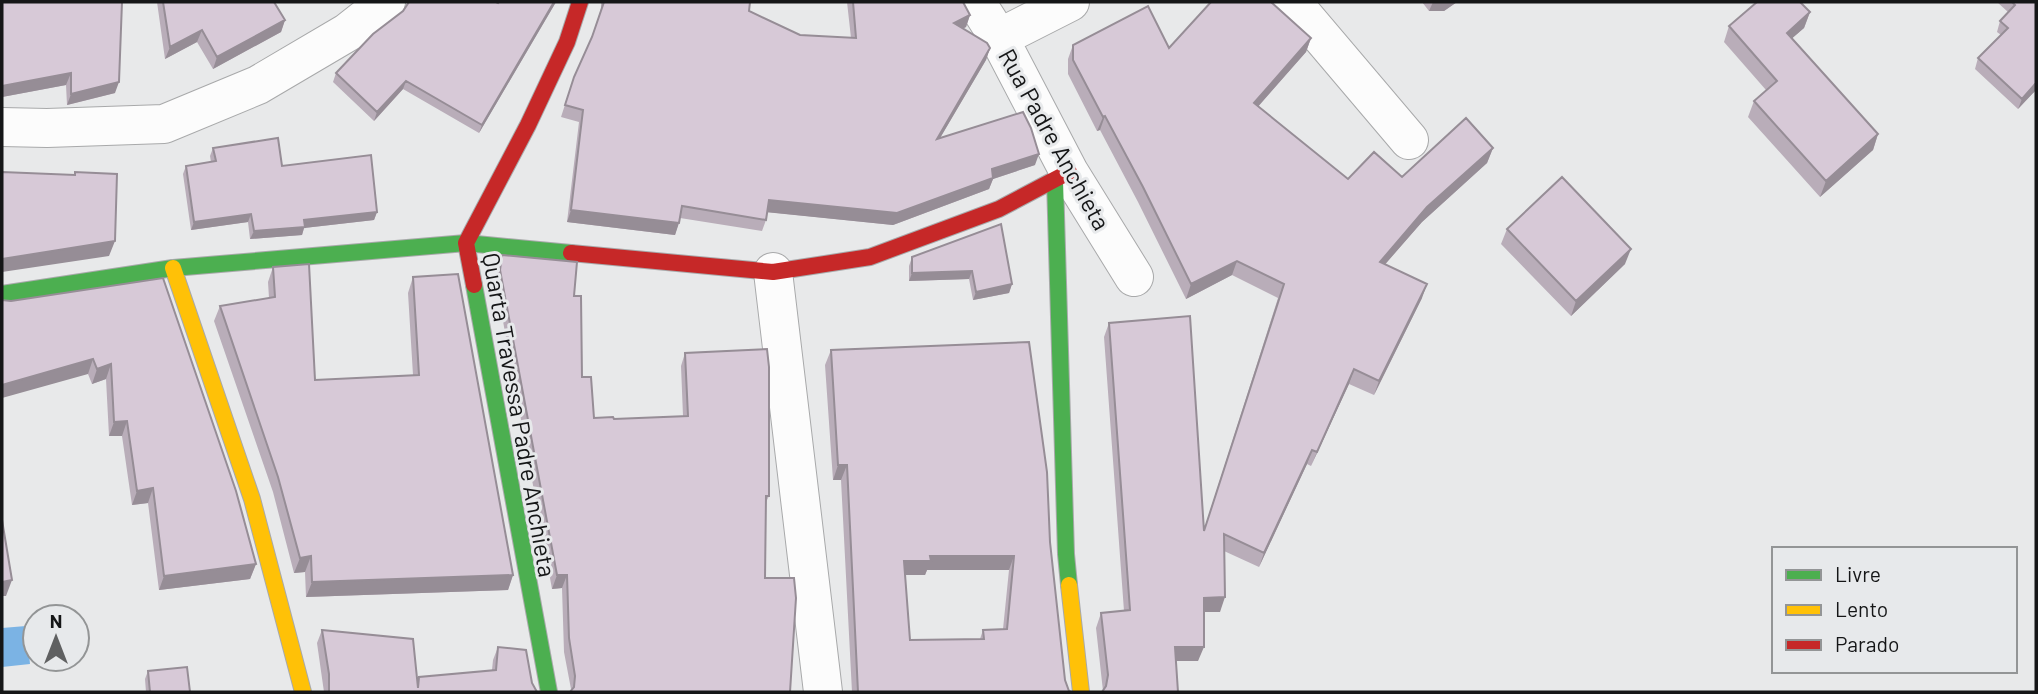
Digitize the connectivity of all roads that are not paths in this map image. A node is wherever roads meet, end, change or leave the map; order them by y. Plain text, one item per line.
1 (386, 2) edge
2 (580, 2) edge
3 (976, 2) edge
4 (1070, 2) edge
5 (1292, 2) edge
6 (999, 38) junction
7 (2, 127) edge
8 (1409, 140) dead end
9 (1062, 176) junction
10 (466, 243) junction
11 (173, 268) junction
12 (773, 272) junction
13 (1134, 277) dead end
14 (2, 294) edge
15 (303, 692) edge
16 (549, 692) edge
17 (823, 692) edge
18 (1082, 692) edge

1 - 7 street
2 - 10 street, Quarta Travessa Padre Anchieta
3 - 6 street, Rua Padre Anchieta
4 - 6 street
5 - 8 street
6 - 9 street, Rua Padre Anchieta
9 - 12 street
9 - 13 street, Rua Padre Anchieta
9 - 18 street
10 - 11 street
10 - 12 street
10 - 16 street, Quarta Travessa Padre Anchieta
11 - 14 street
11 - 15 street
12 - 17 street

